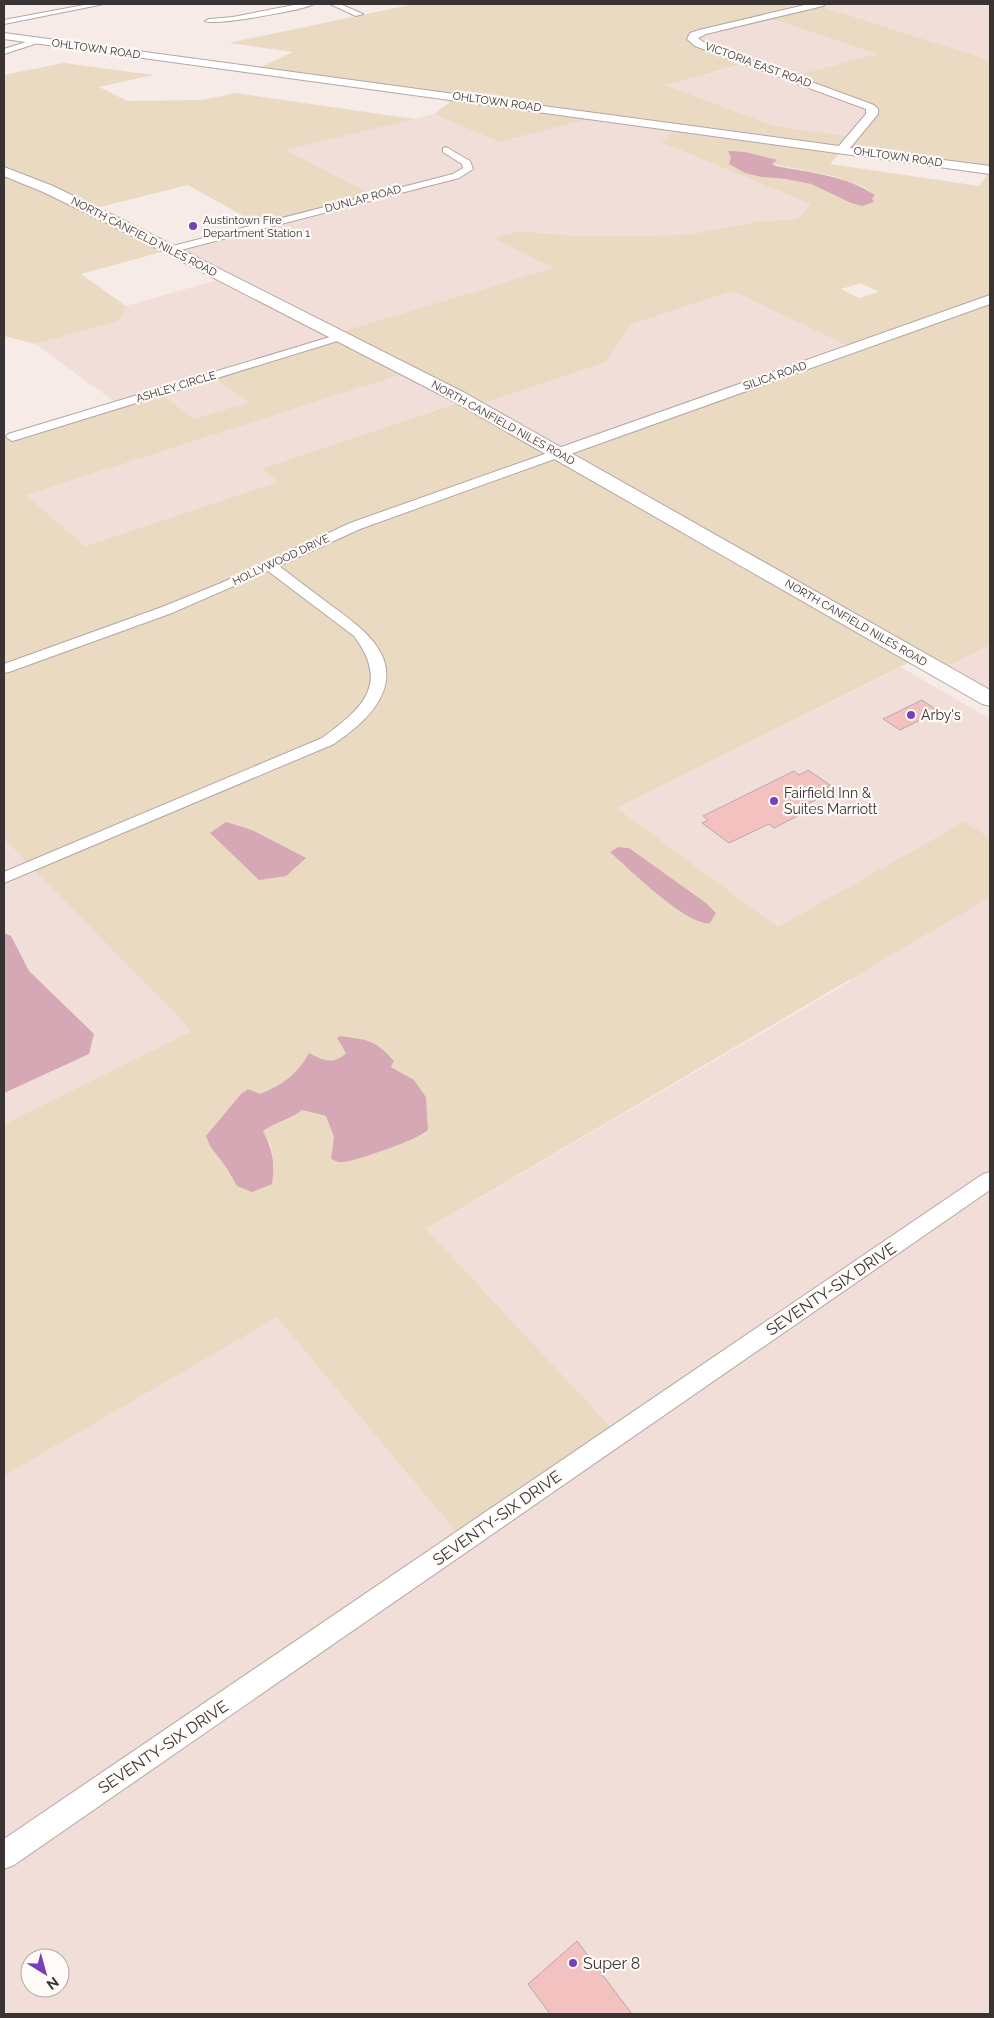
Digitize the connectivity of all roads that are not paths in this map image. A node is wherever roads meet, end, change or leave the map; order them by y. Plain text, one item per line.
1 (100, 4) edge
2 (310, 4) edge
3 (334, 4) edge
4 (820, 4) edge
5 (360, 14) dead end
6 (209, 21) dead end
7 (4, 22) edge
8 (4, 36) edge
9 (35, 41) junction
10 (4, 52) edge
11 (446, 150) dead end
12 (843, 150) junction
13 (990, 170) edge
14 (4, 172) edge
15 (170, 250) junction
16 (990, 299) edge
17 (340, 338) junction
18 (12, 437) dead end
19 (559, 453) junction
20 (270, 566) junction
21 (4, 669) edge
22 (990, 699) edge
23 (4, 878) edge
24 (990, 1180) edge
25 (4, 1855) edge

1 - 7 street
2 - 6 street
3 - 5 street
4 - 12 street, VICTORIA EAST ROAD
8 - 9 street, OHLTOWN ROAD
9 - 10 street
9 - 12 street, OHLTOWN ROAD
11 - 15 street, DUNLAP ROAD
12 - 13 street, OHLTOWN ROAD
14 - 15 main road, NORTH CANFIELD NILES ROAD
15 - 17 main road, NORTH CANFIELD NILES ROAD
16 - 19 street, SILICA ROAD
17 - 18 street, ASHLEY CIRCLE
17 - 19 main road, NORTH CANFIELD NILES ROAD
19 - 20 street, HOLLYWOOD DRIVE
19 - 22 main road, NORTH CANFIELD NILES ROAD
20 - 21 street, HOLLYWOOD DRIVE
20 - 23 street
24 - 25 street, SEVENTY-SIX DRIVE

